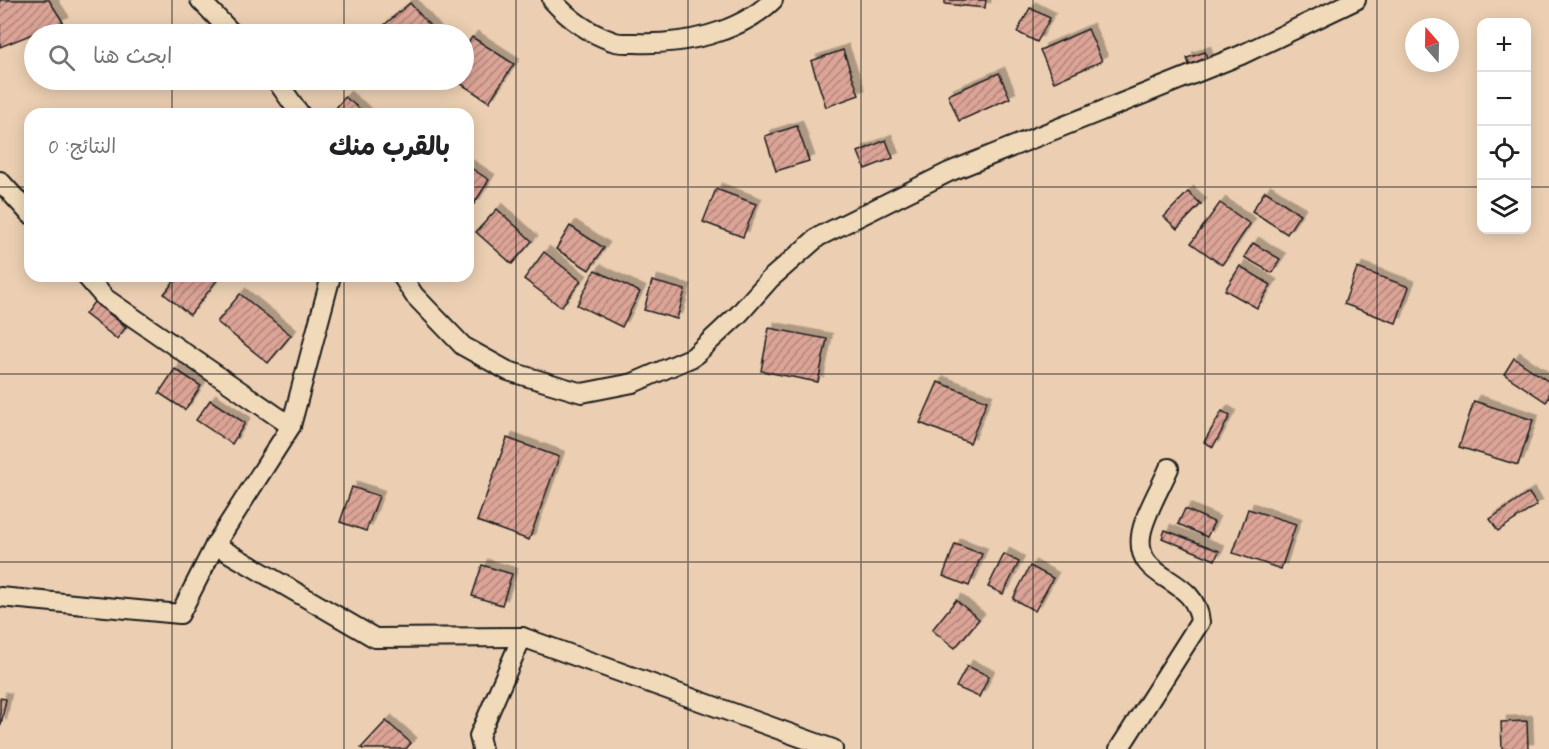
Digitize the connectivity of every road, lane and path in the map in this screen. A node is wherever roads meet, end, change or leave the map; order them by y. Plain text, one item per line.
1 (200, 0) edge
2 (552, 0) edge
3 (773, 0) edge
4 (1356, 0) edge
5 (223, 24) edge
6 (283, 90) edge
7 (296, 108) edge
8 (0, 181) edge
9 (24, 207) edge
10 (91, 282) edge
11 (329, 282) edge
12 (406, 282) edge
13 (291, 426) junction
14 (1170, 468) dead end
15 (215, 544) junction
16 (0, 597) edge
17 (522, 637) junction
18 (482, 749) edge
19 (833, 749) edge
20 (1119, 749) edge

1 - 5 street
2 - 3 street
4 - 12 street
6 - 7 street
8 - 9 street
10 - 13 street
11 - 13 street
13 - 15 street
14 - 20 street
15 - 16 street
15 - 17 street
17 - 18 street
17 - 19 street

